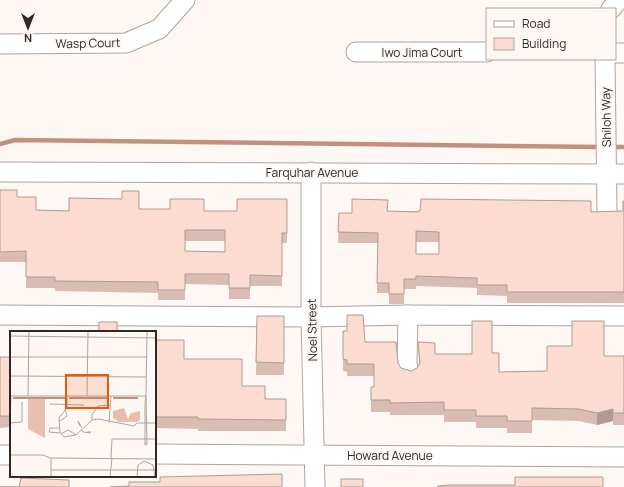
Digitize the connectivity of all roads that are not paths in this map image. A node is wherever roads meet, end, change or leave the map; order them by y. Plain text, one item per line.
1 (185, 0) edge
2 (618, 0) edge
3 (612, 8) edge
4 (0, 44) edge
5 (356, 52) dead end
6 (486, 52) edge
7 (605, 60) edge
8 (0, 172) edge
9 (311, 172) junction
10 (615, 174) edge
11 (607, 212) edge
12 (0, 315) edge
13 (408, 315) junction
14 (624, 316) edge
15 (312, 317) junction
16 (90, 323) edge
17 (409, 372) edge
18 (156, 454) edge
19 (316, 454) junction
20 (624, 457) edge
21 (315, 487) edge

1 - 4 street, Wasp Court
2 - 3 street
5 - 6 street, Iwo Jima Court
7 - 10 street, Shiloh Way
8 - 9 street, Farquhar Avenue
9 - 10 street, Farquhar Avenue
9 - 15 street, Noel Street
10 - 11 street, Shiloh Way
12 - 16 street
13 - 14 street
13 - 15 street
13 - 17 street
15 - 16 street
15 - 19 street, Noel Street
18 - 19 street, Howard Avenue
19 - 20 street, Howard Avenue
19 - 21 street, Noel Street

